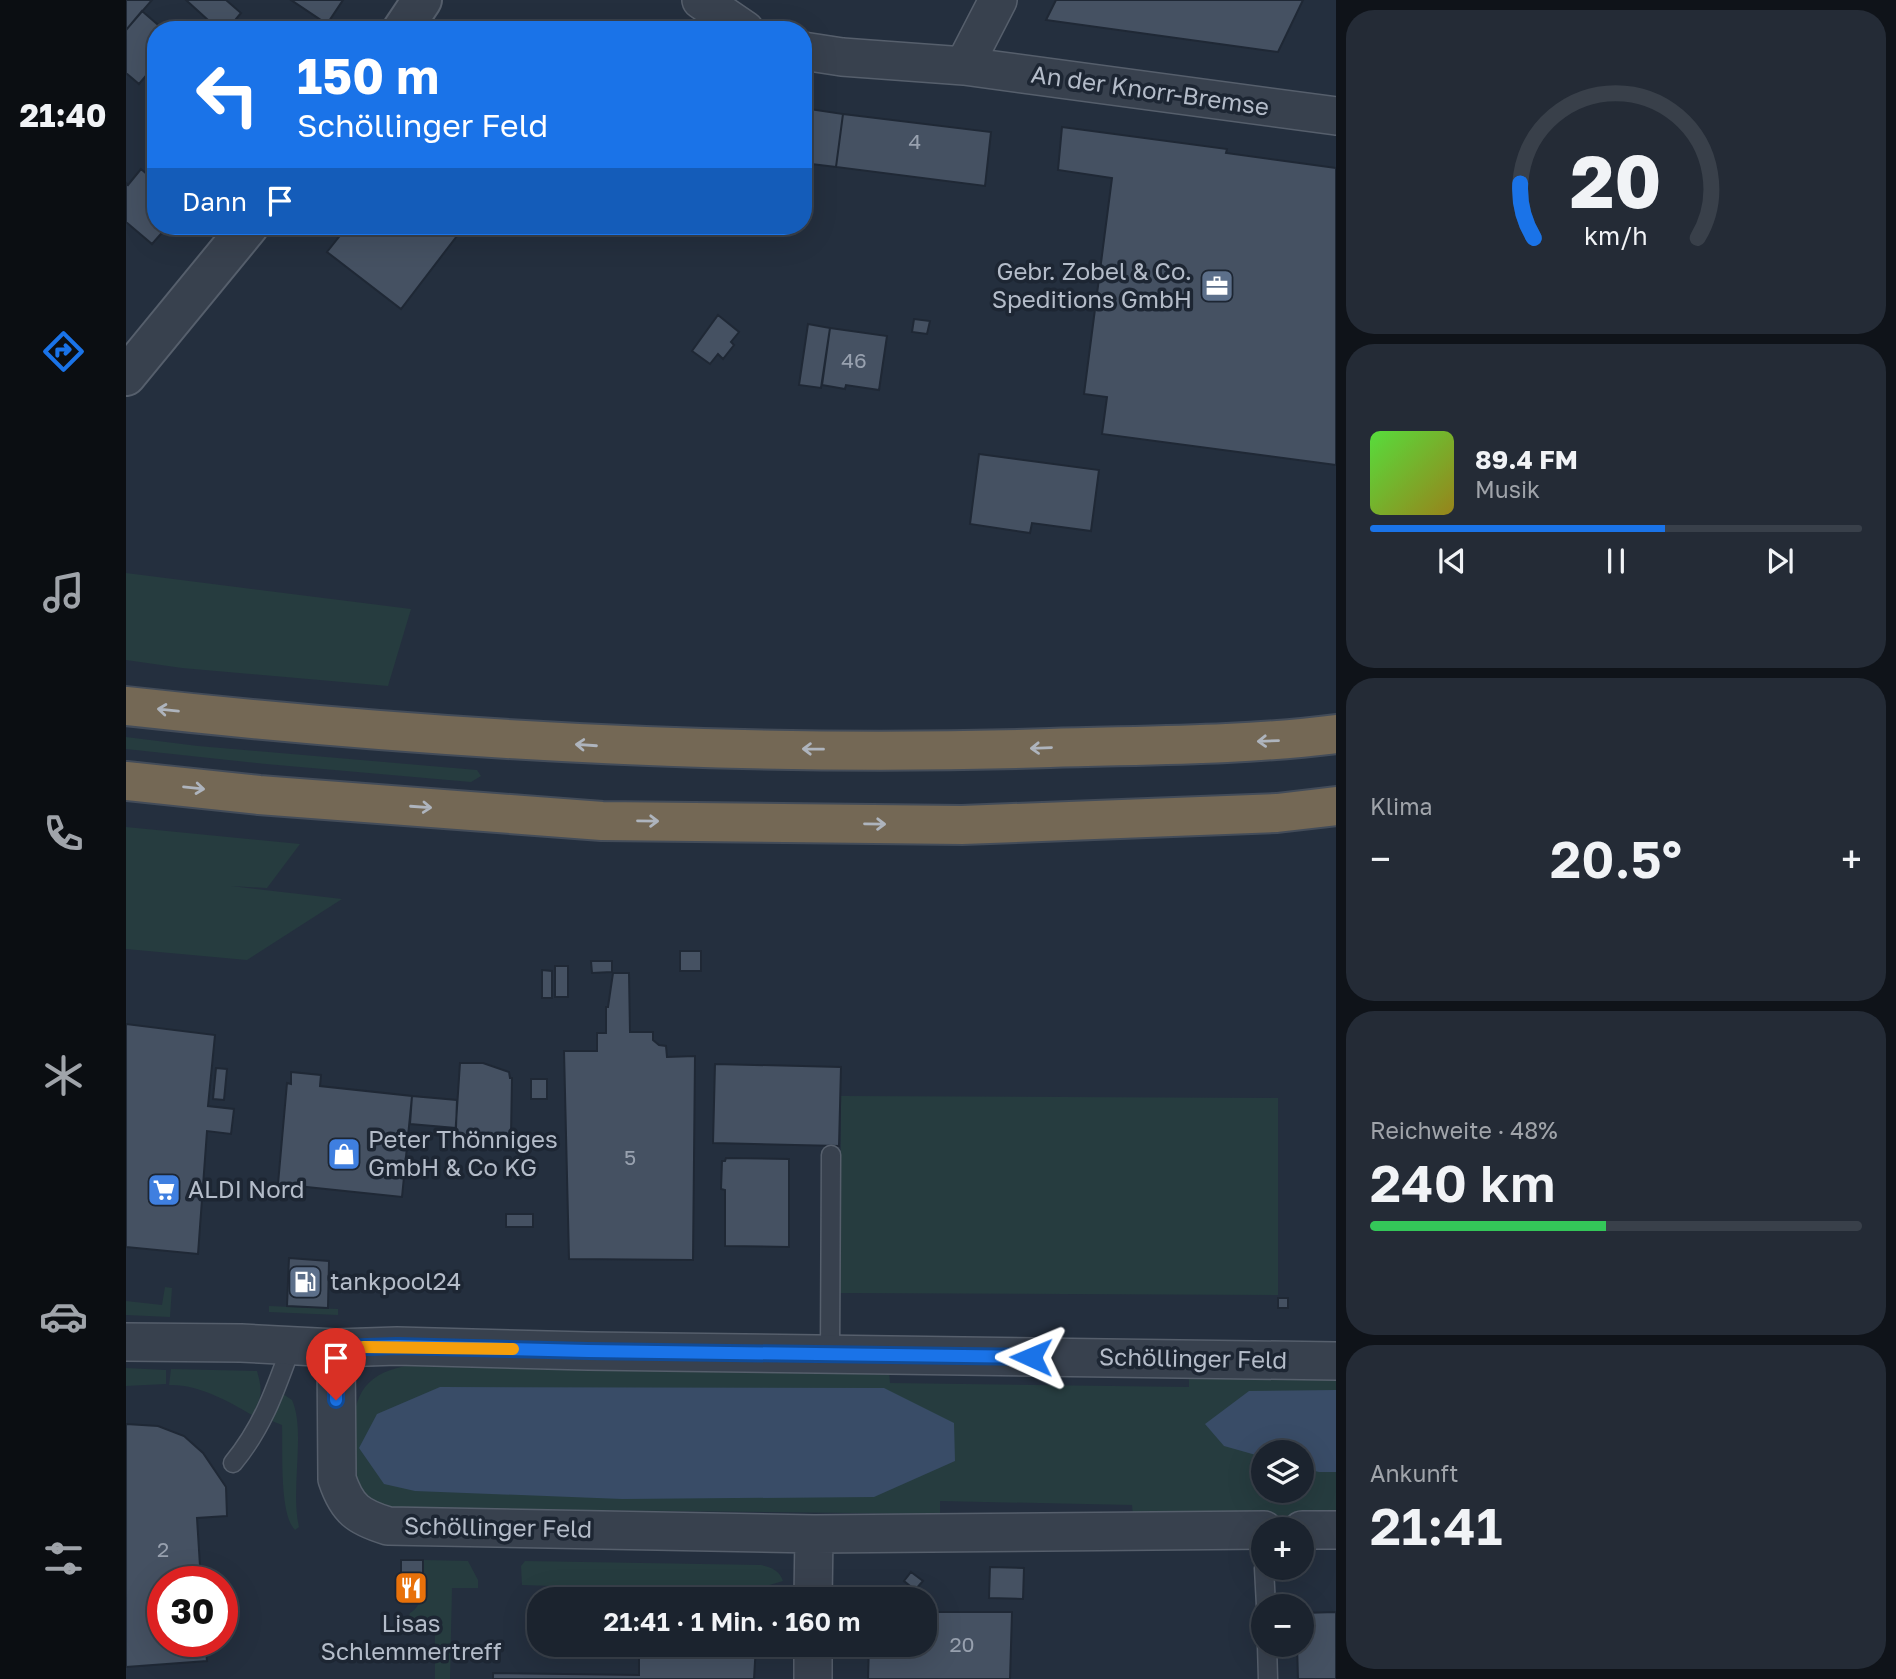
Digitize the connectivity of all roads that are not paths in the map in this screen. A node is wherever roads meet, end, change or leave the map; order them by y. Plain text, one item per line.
1 (422, 0) edge
2 (701, 0) edge
3 (998, 0) edge
4 (408, 21) edge
5 (732, 21) edge
6 (812, 52) edge
7 (964, 66) junction
8 (1336, 116) edge
9 (242, 235) edge
10 (126, 376) edge
11 (126, 706) edge
12 (1336, 734) edge
13 (126, 781) edge
14 (1336, 806) edge
15 (831, 1155) dead end
16 (126, 1342) edge
17 (292, 1344) junction
18 (336, 1348) junction
19 (830, 1354) junction
20 (1336, 1361) edge
21 (233, 1463) dead end
22 (1251, 1530) edge
23 (1314, 1530) edge
24 (1336, 1530) edge
25 (814, 1534) junction
26 (813, 1587) edge
27 (813, 1657) edge
28 (1268, 1657) edge
29 (813, 1679) edge
30 (1269, 1679) edge

1 - 4 street
2 - 5 street
3 - 7 street
6 - 7 street, An der Knorr-Bremse
7 - 8 street, An der Knorr-Bremse
9 - 10 street
12 -> 11 highway
13 -> 14 highway
15 - 19 lane
16 - 17 street, Schöllinger Feld
17 - 18 street, Schöllinger Feld
17 - 21 lane
18 - 19 street, Schöllinger Feld
18 - 25 street, Schöllinger Feld
19 - 20 street, Schöllinger Feld
22 - 25 street, Schöllinger Feld
23 - 24 street
25 - 26 street
27 - 29 street
28 - 30 lane

